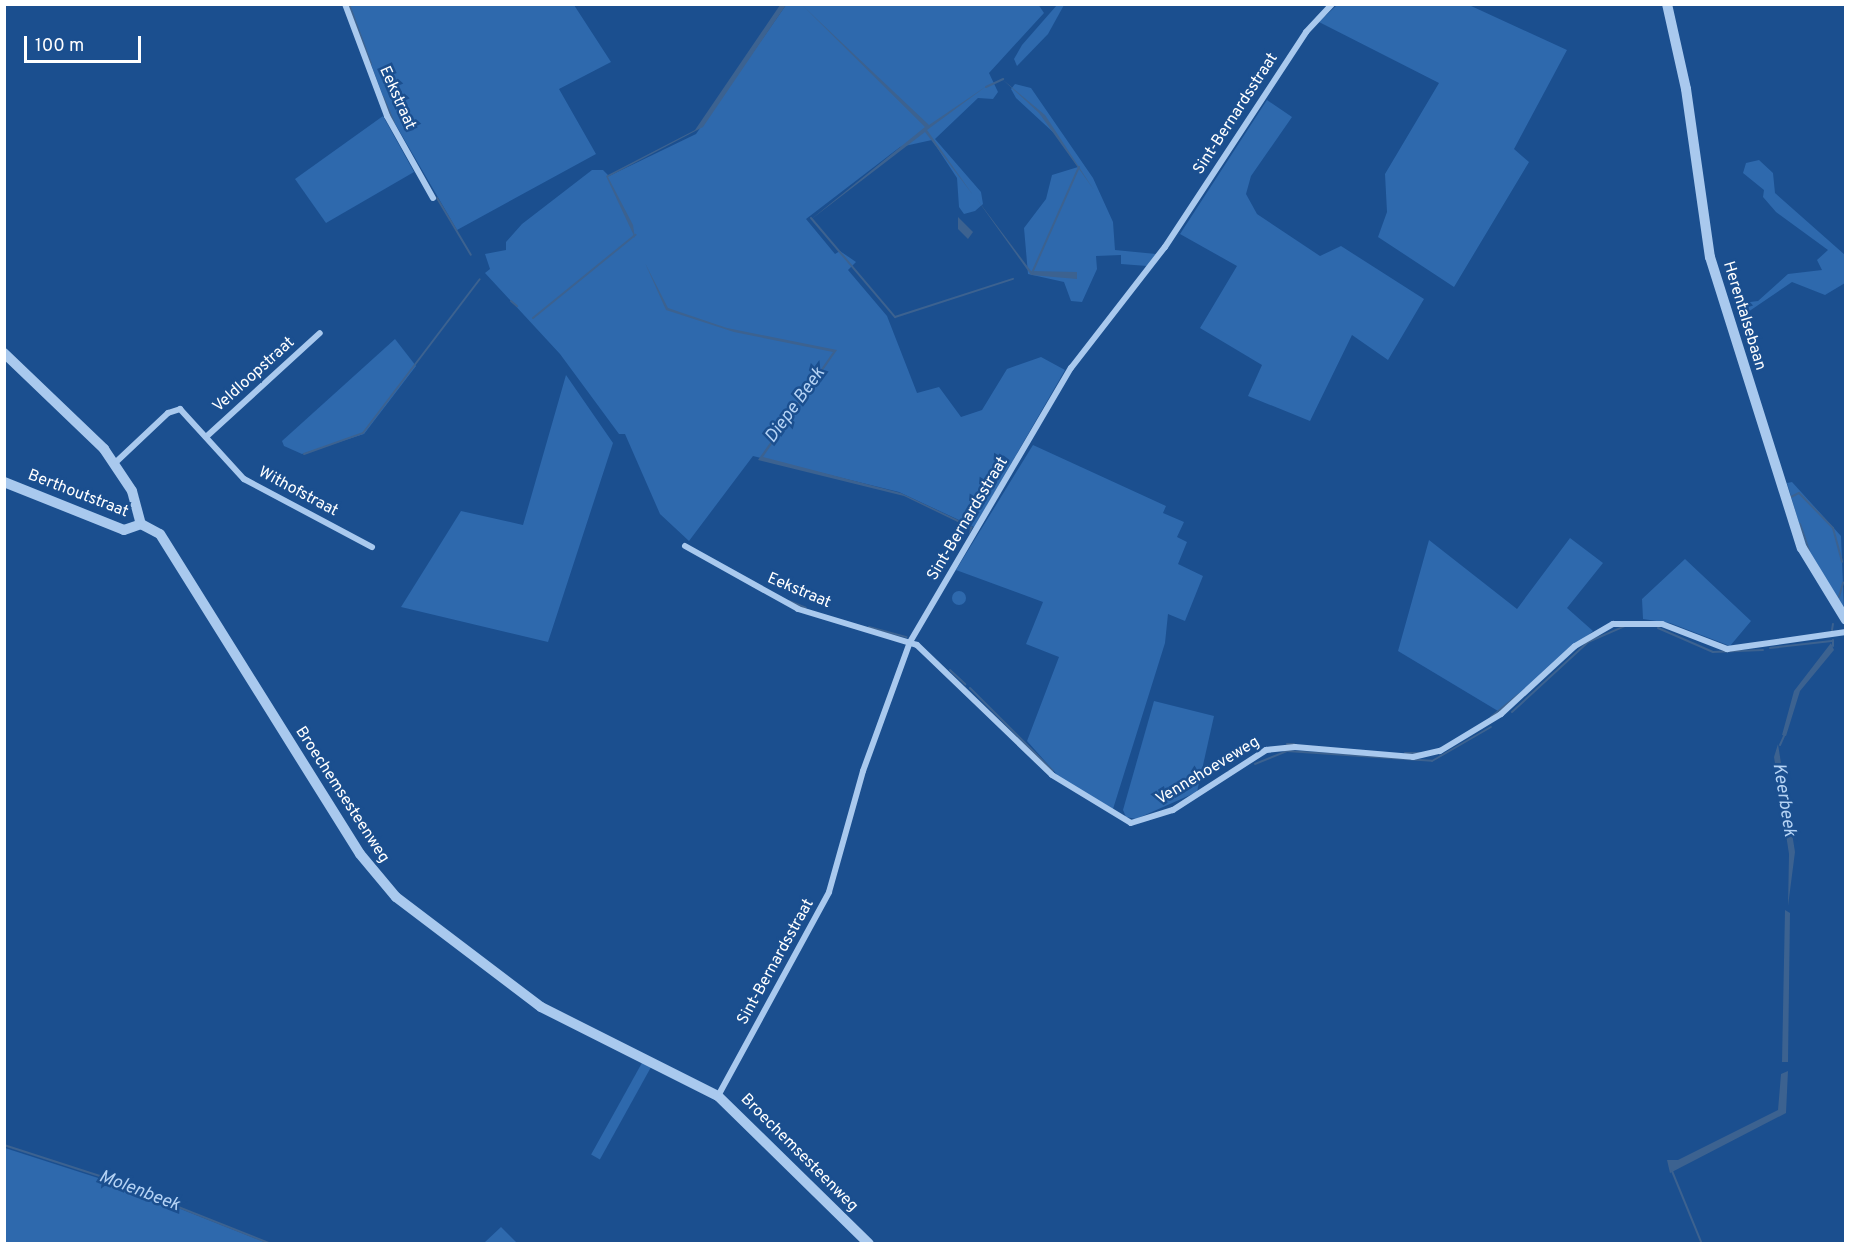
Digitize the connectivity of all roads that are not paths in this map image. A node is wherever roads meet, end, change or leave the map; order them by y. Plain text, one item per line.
1 (345, 4) edge
2 (1332, 4) edge
3 (1667, 4) edge
4 (433, 198) dead end
5 (321, 333) dead end
6 (4, 353) edge
7 (206, 436) junction
8 (115, 463) junction
9 (4, 482) edge
10 (141, 524) junction
11 (685, 546) dead end
12 (372, 547) dead end
13 (1845, 620) edge
14 (1845, 632) edge
15 (910, 642) junction
16 (718, 1095) junction
17 (868, 1244) edge

1 - 4 street, Eekstraat
2 - 15 street, Sint-Bernardsstraat
3 - 13 street, Herentalsebaan
5 - 7 street, Veldloopstraat
6 - 8 street
7 - 8 street, Withofstraat
7 - 12 street, Withofstraat
8 - 10 street
9 - 10 street, Berthoutstraat
10 - 16 street, Broechemsesteenweg
11 - 15 street, Eekstraat
14 - 15 street, Vennehoeveweg
15 - 16 street, Sint-Bernardsstraat
16 - 17 street, Broechemsesteenweg

